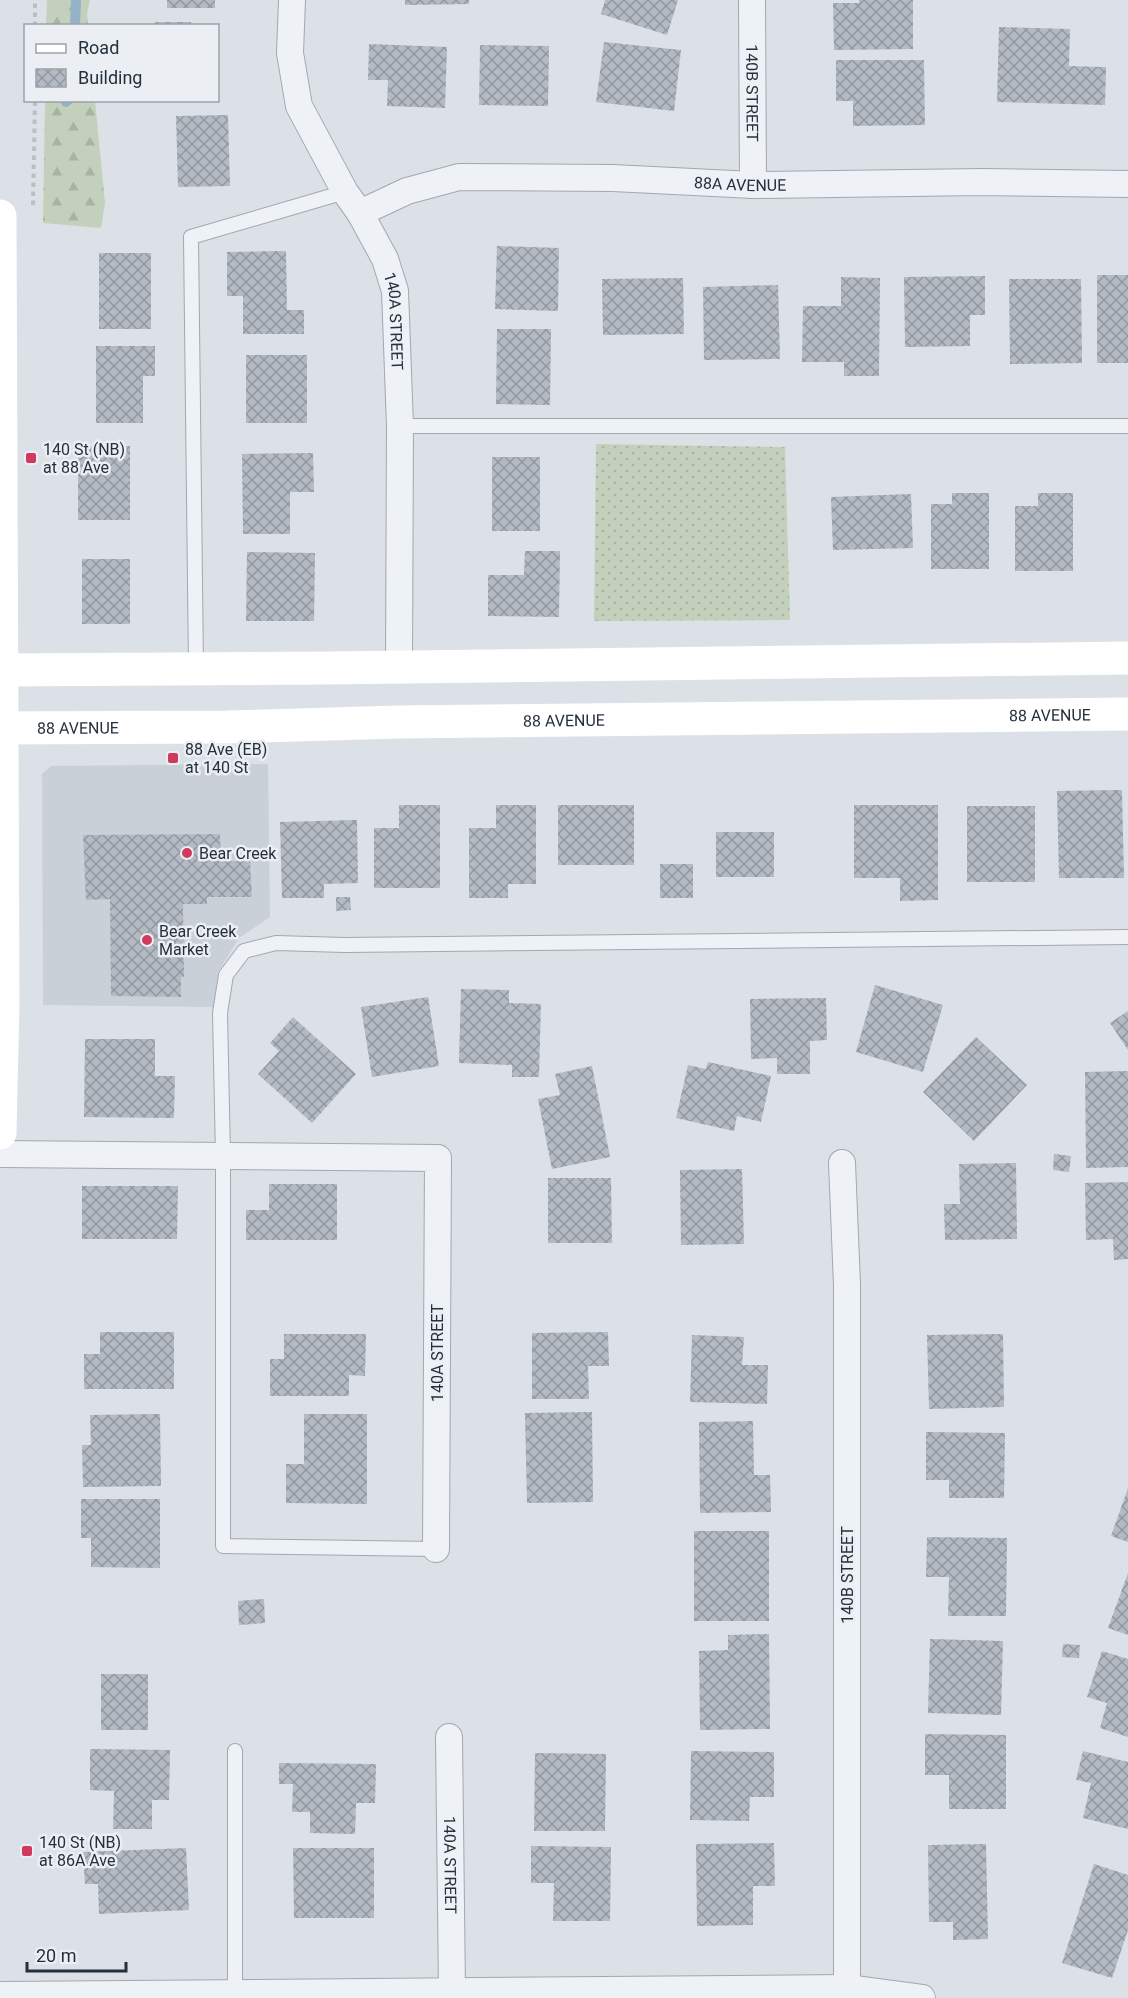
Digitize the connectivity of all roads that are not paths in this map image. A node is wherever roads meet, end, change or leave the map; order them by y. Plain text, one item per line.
1 (292, 0) edge
2 (752, 0) edge
3 (753, 184) junction
4 (1128, 184) edge
5 (345, 192) junction
6 (360, 213) junction
7 (0, 216) edge
8 (400, 426) junction
9 (1128, 426) edge
10 (1128, 658) edge
11 (399, 667) junction
12 (196, 669) junction
13 (1, 670) edge
14 (1128, 714) edge
15 (1, 728) edge
16 (1128, 937) edge
17 (0, 1133) edge
18 (0, 1154) edge
19 (223, 1156) junction
20 (842, 1163) dead end
21 (436, 1549) joint
22 (449, 1737) dead end
23 (235, 1751) dead end
24 (847, 1988) junction
25 (452, 1991) junction
26 (0, 1995) edge
27 (235, 1996) edge
28 (922, 1998) edge

1 - 5 street, 140A STREET
2 - 3 street, 140B STREET
3 - 4 street, 88A AVENUE
3 - 6 street, 88A AVENUE
5 - 6 street, 140A STREET
5 - 12 lane
6 - 8 street, 140A STREET
7 - 13 main road
8 - 9 lane
8 - 11 street, 140A STREET
10 - 11 main road
11 - 12 main road
12 - 13 main road
13 - 15 main road
14 - 15 main road, 88 AVENUE
15 - 17 main road
16 - 19 lane
18 - 19 street
19 - 21 lane
19 - 21 street, 140A STREET
20 - 24 street, 140B STREET
22 - 25 street, 140A STREET
23 - 27 lane
24 - 25 street
24 - 28 street
25 - 27 street
26 - 27 street

